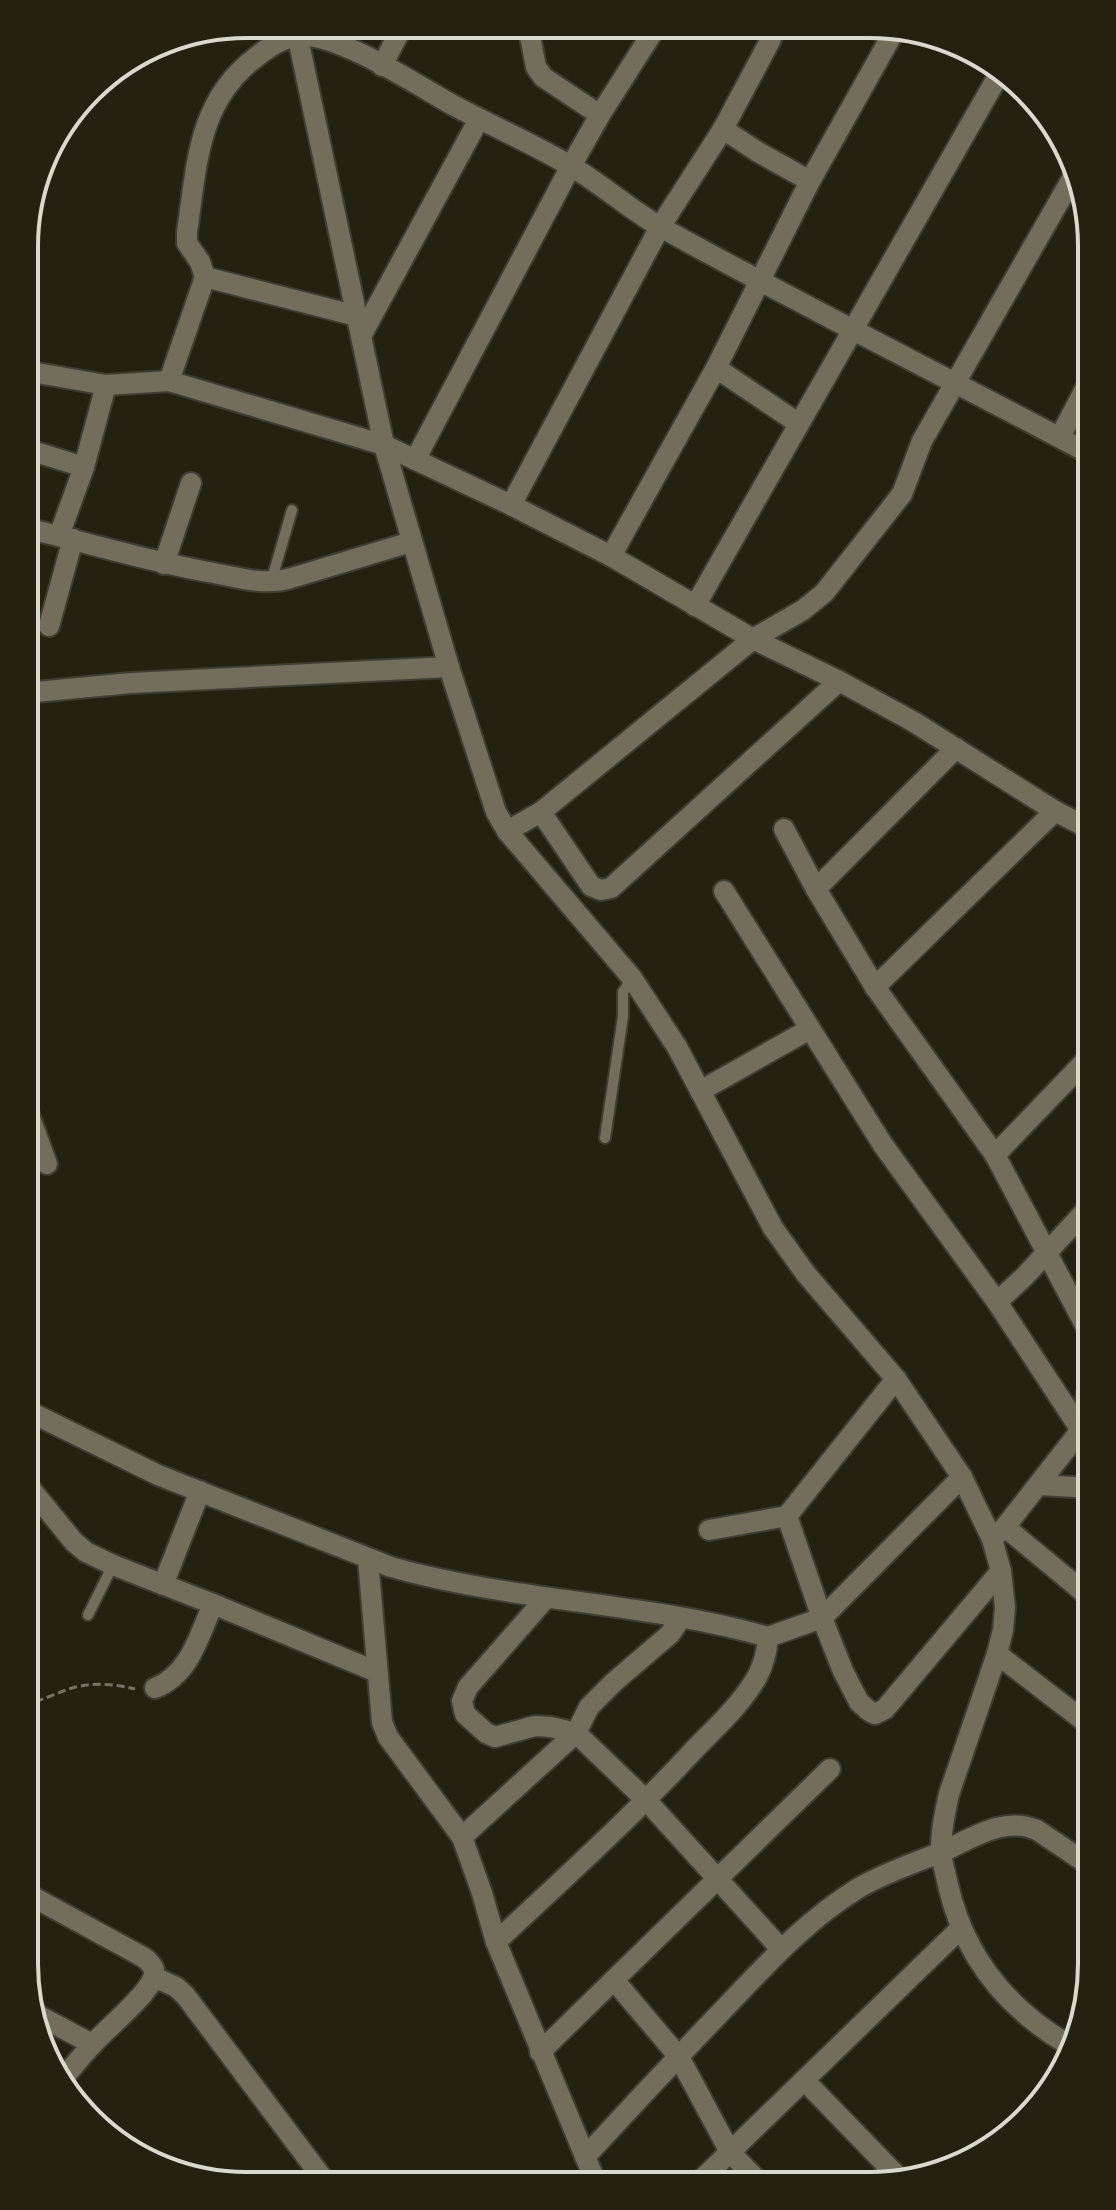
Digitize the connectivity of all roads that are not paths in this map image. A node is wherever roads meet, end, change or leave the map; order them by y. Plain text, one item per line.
1 (285, 38) edge
2 (298, 38) edge
3 (319, 38) edge
4 (396, 38) edge
5 (530, 38) edge
6 (649, 38) edge
7 (771, 38) edge
8 (890, 39) edge
9 (382, 66) junction
10 (995, 81) edge
11 (600, 115) junction
12 (479, 119) junction
13 (723, 129) junction
14 (571, 166) junction
15 (810, 181) junction
16 (1069, 185) edge
17 (660, 227) junction
18 (205, 277) junction
19 (760, 282) junction
20 (359, 326) junction
21 (852, 330) junction
22 (716, 368) junction
23 (38, 373) edge
24 (169, 381) junction
25 (954, 382) junction
26 (106, 385) junction
27 (1078, 403) edge
28 (798, 423) junction
29 (1060, 437) junction
30 (384, 445) junction
31 (1078, 447) edge
32 (38, 453) edge
33 (415, 460) junction
34 (84, 467) junction
35 (191, 483) dead end
36 (511, 505) junction
37 (292, 510) dead end
38 (38, 531) edge
39 (66, 538) junction
40 (411, 542) junction
41 (611, 556) junction
42 (164, 564) junction
43 (271, 582) junction
44 (695, 606) junction
45 (49, 626) dead end
46 (753, 639) junction
47 (449, 667) junction
48 (839, 681) junction
49 (38, 692) edge
50 (956, 748) junction
51 (1055, 811) junction
52 (541, 812) junction
53 (1078, 823) edge
54 (784, 829) dead end
55 (507, 831) junction
56 (816, 889) junction
57 (724, 891) dead end
58 (632, 978) junction
59 (875, 987) junction
60 (810, 1029) junction
61 (1078, 1069) edge
62 (700, 1091) junction
63 (605, 1138) dead end
64 (38, 1140) edge
65 (995, 1155) junction
66 (47, 1164) dead end
67 (1078, 1218) edge
68 (1046, 1251) junction
69 (997, 1302) junction
70 (1078, 1312) edge
71 (896, 1379) junction
72 (38, 1420) edge
73 (1078, 1426) edge
74 (1078, 1446) edge
75 (962, 1477) junction
76 (1039, 1485) junction
77 (1078, 1487) edge
78 (200, 1491) junction
79 (38, 1498) edge
80 (787, 1516) junction
81 (709, 1530) dead end
82 (998, 1533) junction
83 (368, 1559) junction
84 (113, 1565) junction
85 (1001, 1571) junction
86 (163, 1585) junction
87 (1078, 1589) edge
88 (546, 1598) junction
89 (213, 1604) junction
90 (88, 1615) dead end
91 (681, 1618) junction
92 (822, 1618) junction
93 (768, 1637) junction
94 (997, 1654) junction
95 (377, 1672) junction
96 (155, 1688) road end
97 (1078, 1716) edge
98 (576, 1733) junction
99 (830, 1769) dead end
100 (647, 1801) junction
101 (462, 1837) junction
102 (941, 1852) junction
103 (1078, 1858) edge
104 (717, 1881) junction
105 (38, 1900) edge
106 (961, 1928) junction
107 (496, 1942) junction
108 (781, 1949) junction
109 (154, 1977) junction
110 (614, 1980) junction
111 (46, 2019) edge
112 (1063, 2041) edge
113 (92, 2044) junction
114 (540, 2052) junction
115 (679, 2057) junction
116 (68, 2072) edge
117 (804, 2080) junction
118 (730, 2152) junction
119 (585, 2157) junction
120 (892, 2170) edge
121 (318, 2172) edge
122 (591, 2172) edge
123 (709, 2172) edge
124 (749, 2172) edge

1 - 18 street
2 - 20 street
3 - 9 street
4 - 9 street
5 - 11 street
6 - 11 street
7 - 13 street
8 - 15 street
9 - 12 street
10 - 21 street
11 - 14 street
12 - 14 street
12 - 20 street
13 - 15 street
13 - 17 street
14 - 17 street
14 - 33 street
15 - 19 street
16 - 25 street
17 - 19 street
17 - 36 street
18 - 20 street
18 - 24 street
19 - 21 street
19 - 22 street
20 - 30 street
21 - 25 street
21 - 28 street
22 - 28 street
22 - 41 street
23 - 26 street
24 - 26 street
24 - 30 street
25 - 29 street
25 - 46 street
26 - 34 street
27 - 29 street
28 - 44 street
29 - 31 street
30 - 33 street
30 - 40 street
32 - 34 street
33 - 36 street
34 - 39 street
35 - 42 street
36 - 41 street
37 - 43 lane
38 - 39 street
39 - 42 street
39 - 45 street
40 - 43 street
40 - 47 street
41 - 44 street
42 - 43 street
44 - 46 street
46 - 48 street
46 - 52 street
47 - 49 street
47 - 55 street
48 - 50 street
48 - 52 street
50 - 51 street
50 - 56 street
51 - 53 street
51 - 59 street
52 - 55 street
54 - 56 street
55 - 58 street
56 - 59 street
57 - 60 street
58 - 62 street
58 - 63 lane
59 - 65 street
60 - 62 street
60 - 69 street
61 - 65 street
62 - 71 street
64 - 66 street
65 - 68 street
67 - 68 street
68 - 69 street
68 - 70 street
69 - 73 street
71 - 75 street
71 - 80 street
72 - 78 street
74 - 76 street
75 - 82 street
75 - 92 street
76 - 77 street
76 - 82 street
78 - 83 street
78 - 86 street
79 - 84 street
80 - 81 street
80 - 92 street
82 - 85 street
82 - 87 street
83 - 88 street
83 - 95 street
84 - 86 street
84 - 90 lane
85 - 92 street
85 - 94 street
86 - 89 street
88 - 91 street
88 - 98 street
89 - 95 street
89 - 96 street
91 - 93 street
91 - 98 street
92 - 93 street
93 - 100 street
94 - 97 street
94 - 102 street
95 - 101 street
98 - 100 street
98 - 101 street
99 - 104 street
100 - 104 street
100 - 107 street
101 - 107 street
102 - 103 street
102 - 106 street
102 - 108 street
104 - 108 street
104 - 110 street
105 - 109 street
106 - 112 street
106 - 117 street
107 - 114 street
108 - 115 street
109 - 113 street
109 - 121 street
110 - 114 street
110 - 115 street
111 - 113 street
113 - 116 street
114 - 119 street
115 - 118 street
115 - 119 street
117 - 118 street
117 - 120 street
118 - 123 street
118 - 124 street
119 - 122 street

